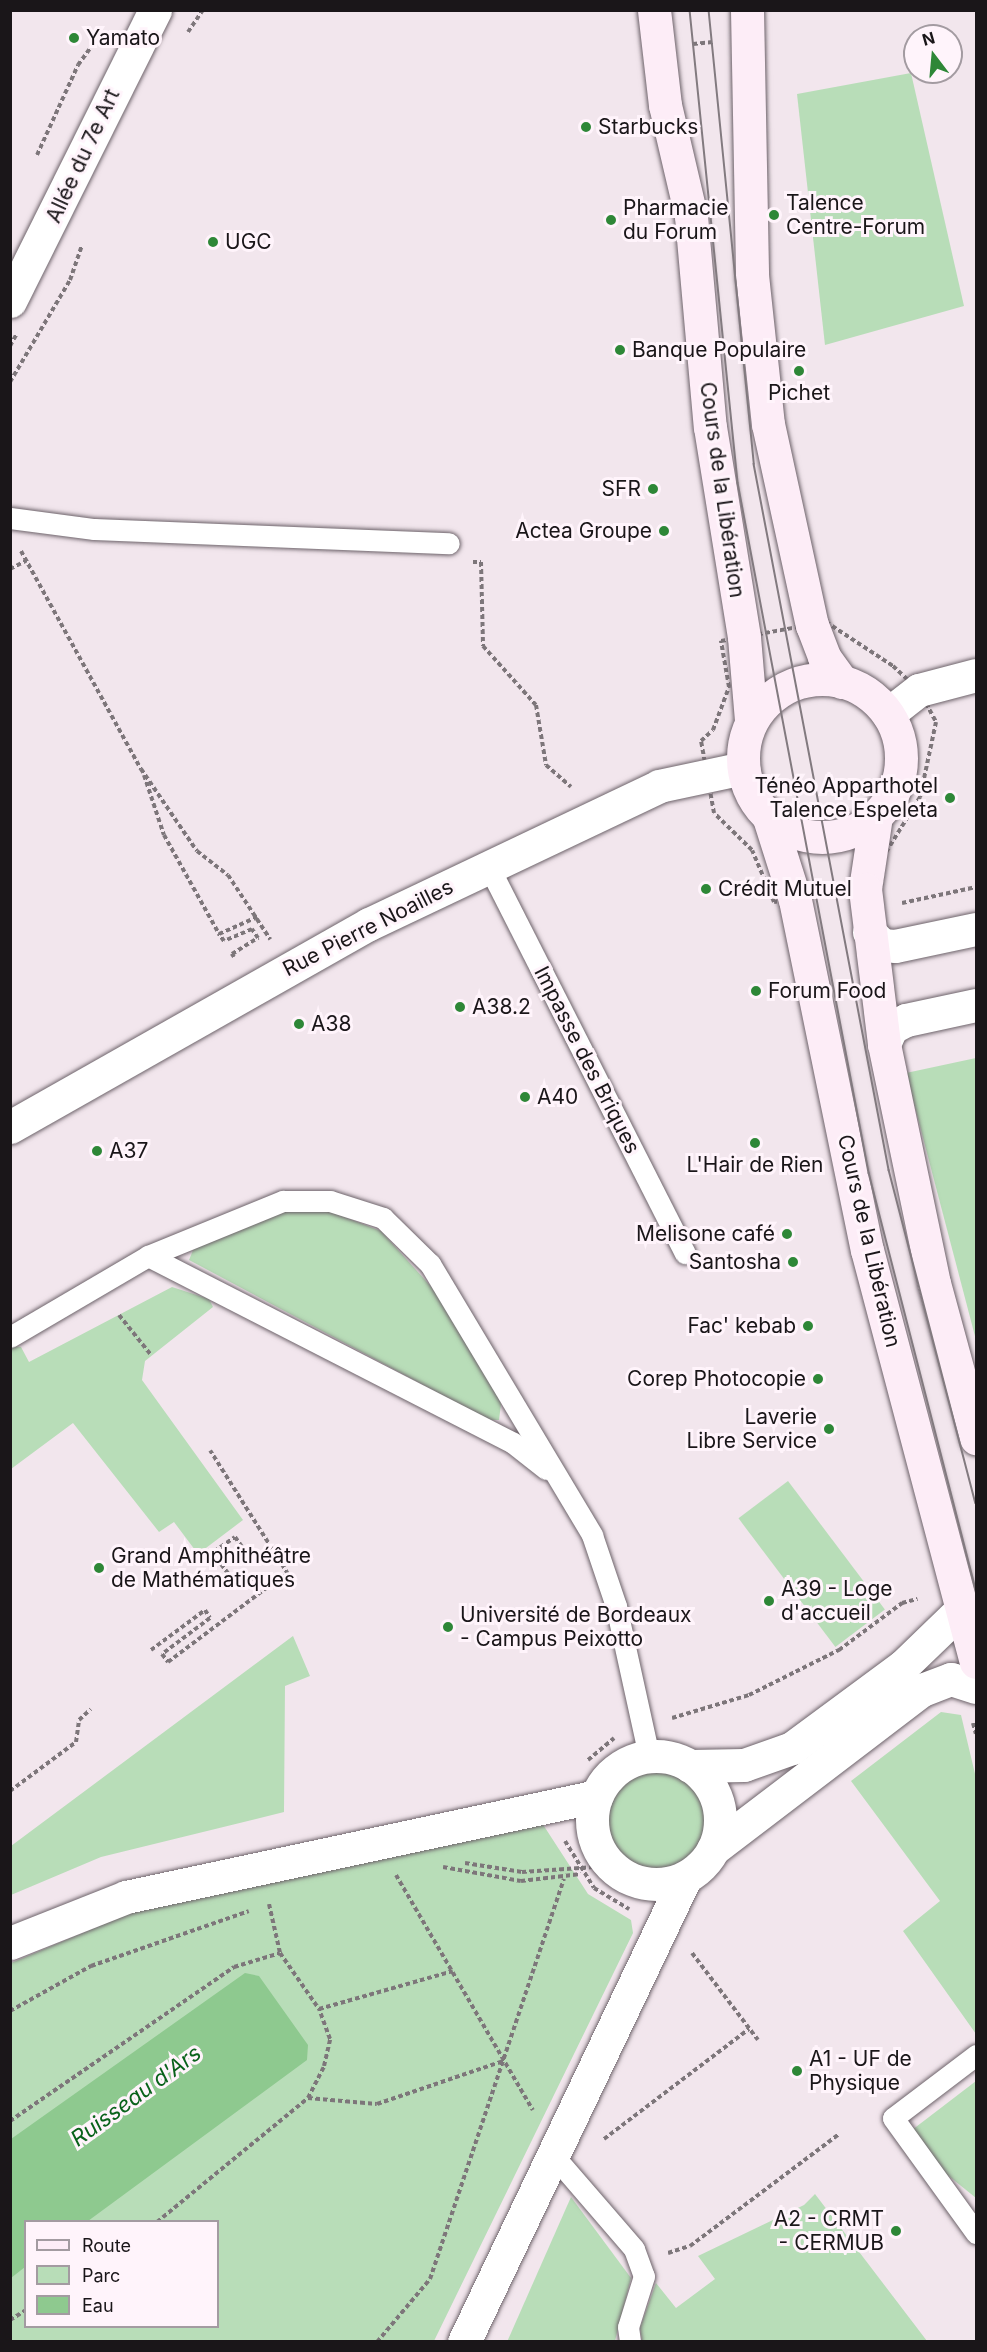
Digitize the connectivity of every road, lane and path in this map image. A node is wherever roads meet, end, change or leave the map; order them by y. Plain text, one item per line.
1 (155, 10) edge
2 (654, 10) edge
3 (748, 25) edge
4 (104, 29) dead end
5 (657, 46) junction
6 (37, 155) dead end
7 (10, 301) edge
8 (10, 518) edge
9 (17, 543) dead end
10 (448, 543) dead end
11 (26, 561) junction
12 (469, 562) dead end
13 (10, 569) edge
14 (812, 625) junction
15 (744, 637) junction
16 (976, 675) edge
17 (842, 682) junction
18 (919, 690) junction
19 (888, 714) junction
20 (751, 721) junction
21 (743, 768) junction
22 (141, 769) junction
23 (706, 773) junction
24 (576, 792) dead end
25 (876, 816) junction
26 (769, 818) junction
27 (489, 867) junction
28 (976, 887) edge
29 (865, 889) junction
30 (795, 900) junction
31 (898, 904) dead end
32 (257, 917) junction
33 (976, 929) edge
34 (869, 932) junction
35 (219, 933) junction
36 (268, 936) dead end
37 (239, 966) dead end
38 (976, 1005) edge
39 (884, 1044) junction
40 (10, 1127) edge
41 (685, 1253) dead end
42 (148, 1256) junction
43 (119, 1315) dead end
44 (10, 1337) edge
45 (151, 1355) dead end
46 (976, 1438) edge
47 (210, 1450) dead end
48 (554, 1475) junction
49 (202, 1560) dead end
50 (275, 1582) junction
51 (929, 1596) dead end
52 (963, 1608) junction
53 (151, 1650) dead end
54 (976, 1662) edge
55 (976, 1687) edge
56 (91, 1709) dead end
57 (646, 1741) junction
58 (690, 1766) junction
59 (10, 1791) edge
60 (596, 1796) junction
61 (560, 1802) junction
62 (713, 1850) junction
63 (430, 1868) dead end
64 (577, 1868) junction
65 (406, 1870) dead end
66 (595, 1870) junction
67 (394, 1872) junction
68 (384, 1875) dead end
69 (685, 1878) junction
70 (564, 1879) junction
71 (277, 1902) dead end
72 (269, 1904) junction
73 (660, 1937) junction
74 (12, 1940) edge
75 (280, 1953) junction
76 (453, 1971) junction
77 (319, 2009) junction
78 (10, 2011) edge
79 (749, 2029) junction
80 (758, 2040) dead end
81 (976, 2055) edge
82 (503, 2061) junction
83 (308, 2098) junction
84 (10, 2121) edge
85 (627, 2121) dead end
86 (838, 2135) dead end
87 (560, 2141) junction
88 (160, 2220) edge
89 (976, 2233) edge
90 (639, 2262) junction
91 (24, 2311) edge
92 (10, 2320) edge
93 (377, 2342) edge
94 (464, 2342) edge
95 (630, 2342) edge

1 - 7 street, Allée du 7e Art
2 - 5 main road, Cours de la Libération
3 - 5 path
3 - 14 main road
4 - 6 path
5 - 15 main road, Cours de la Libération
8 - 10 lane
9 - 11 path
11 - 13 path
11 - 22 path
12 - 24 path
14 - 15 path
14 - 17 main road
14 - 18 path
15 - 20 main road, Cours de la Libération
15 - 23 path
16 - 18 street
17 - 19 main road
17 - 20 main road
18 - 19 street
18 - 29 path
19 - 25 main road
20 - 21 main road
21 - 23 street, Rue Pierre Noailles
21 - 26 main road
22 - 32 path
22 - 35 path
23 - 27 street, Rue Pierre Noailles
23 - 30 path
25 - 26 main road
25 - 29 main road
26 - 30 main road, Cours de la Libération
27 - 40 street, Rue Pierre Noailles
27 - 41 lane, Impasse des Briques
28 - 31 path
29 - 30 path
29 - 34 main road
30 - 52 main road, Cours de la Libération
32 - 35 path
32 - 36 path
33 - 34 street
34 - 39 main road
35 - 37 path
38 - 39 street
39 - 46 main road
42 - 44 lane
42 - 48 lane
42 - 48 lane
43 - 45 path
47 - 50 path
48 - 57 lane
49 - 50 path
50 - 53 path
51 - 57 path
52 - 54 main road, Cours de la Libération
52 - 58 street
55 - 62 street
56 - 59 path
57 - 58 street
57 - 60 street
57 - 61 path
58 - 62 street
60 - 61 street
60 - 66 street
61 - 64 path
61 - 74 street
62 - 69 street
63 - 70 path
64 - 66 path
64 - 66 path
65 - 67 path
66 - 69 street
66 - 70 path
66 - 73 path
67 - 68 path
67 - 76 path
69 - 73 street
70 - 82 path
71 - 72 path
72 - 75 path
72 - 78 path
73 - 79 path
73 - 87 street
75 - 77 path
75 - 84 path
76 - 77 path
76 - 82 path
77 - 83 path
79 - 80 path
79 - 85 path
81 - 89 lane
82 - 83 path
82 - 87 path
82 - 93 path
83 - 88 path
86 - 90 path
87 - 90 lane
87 - 94 street
90 - 95 lane
91 - 92 path

